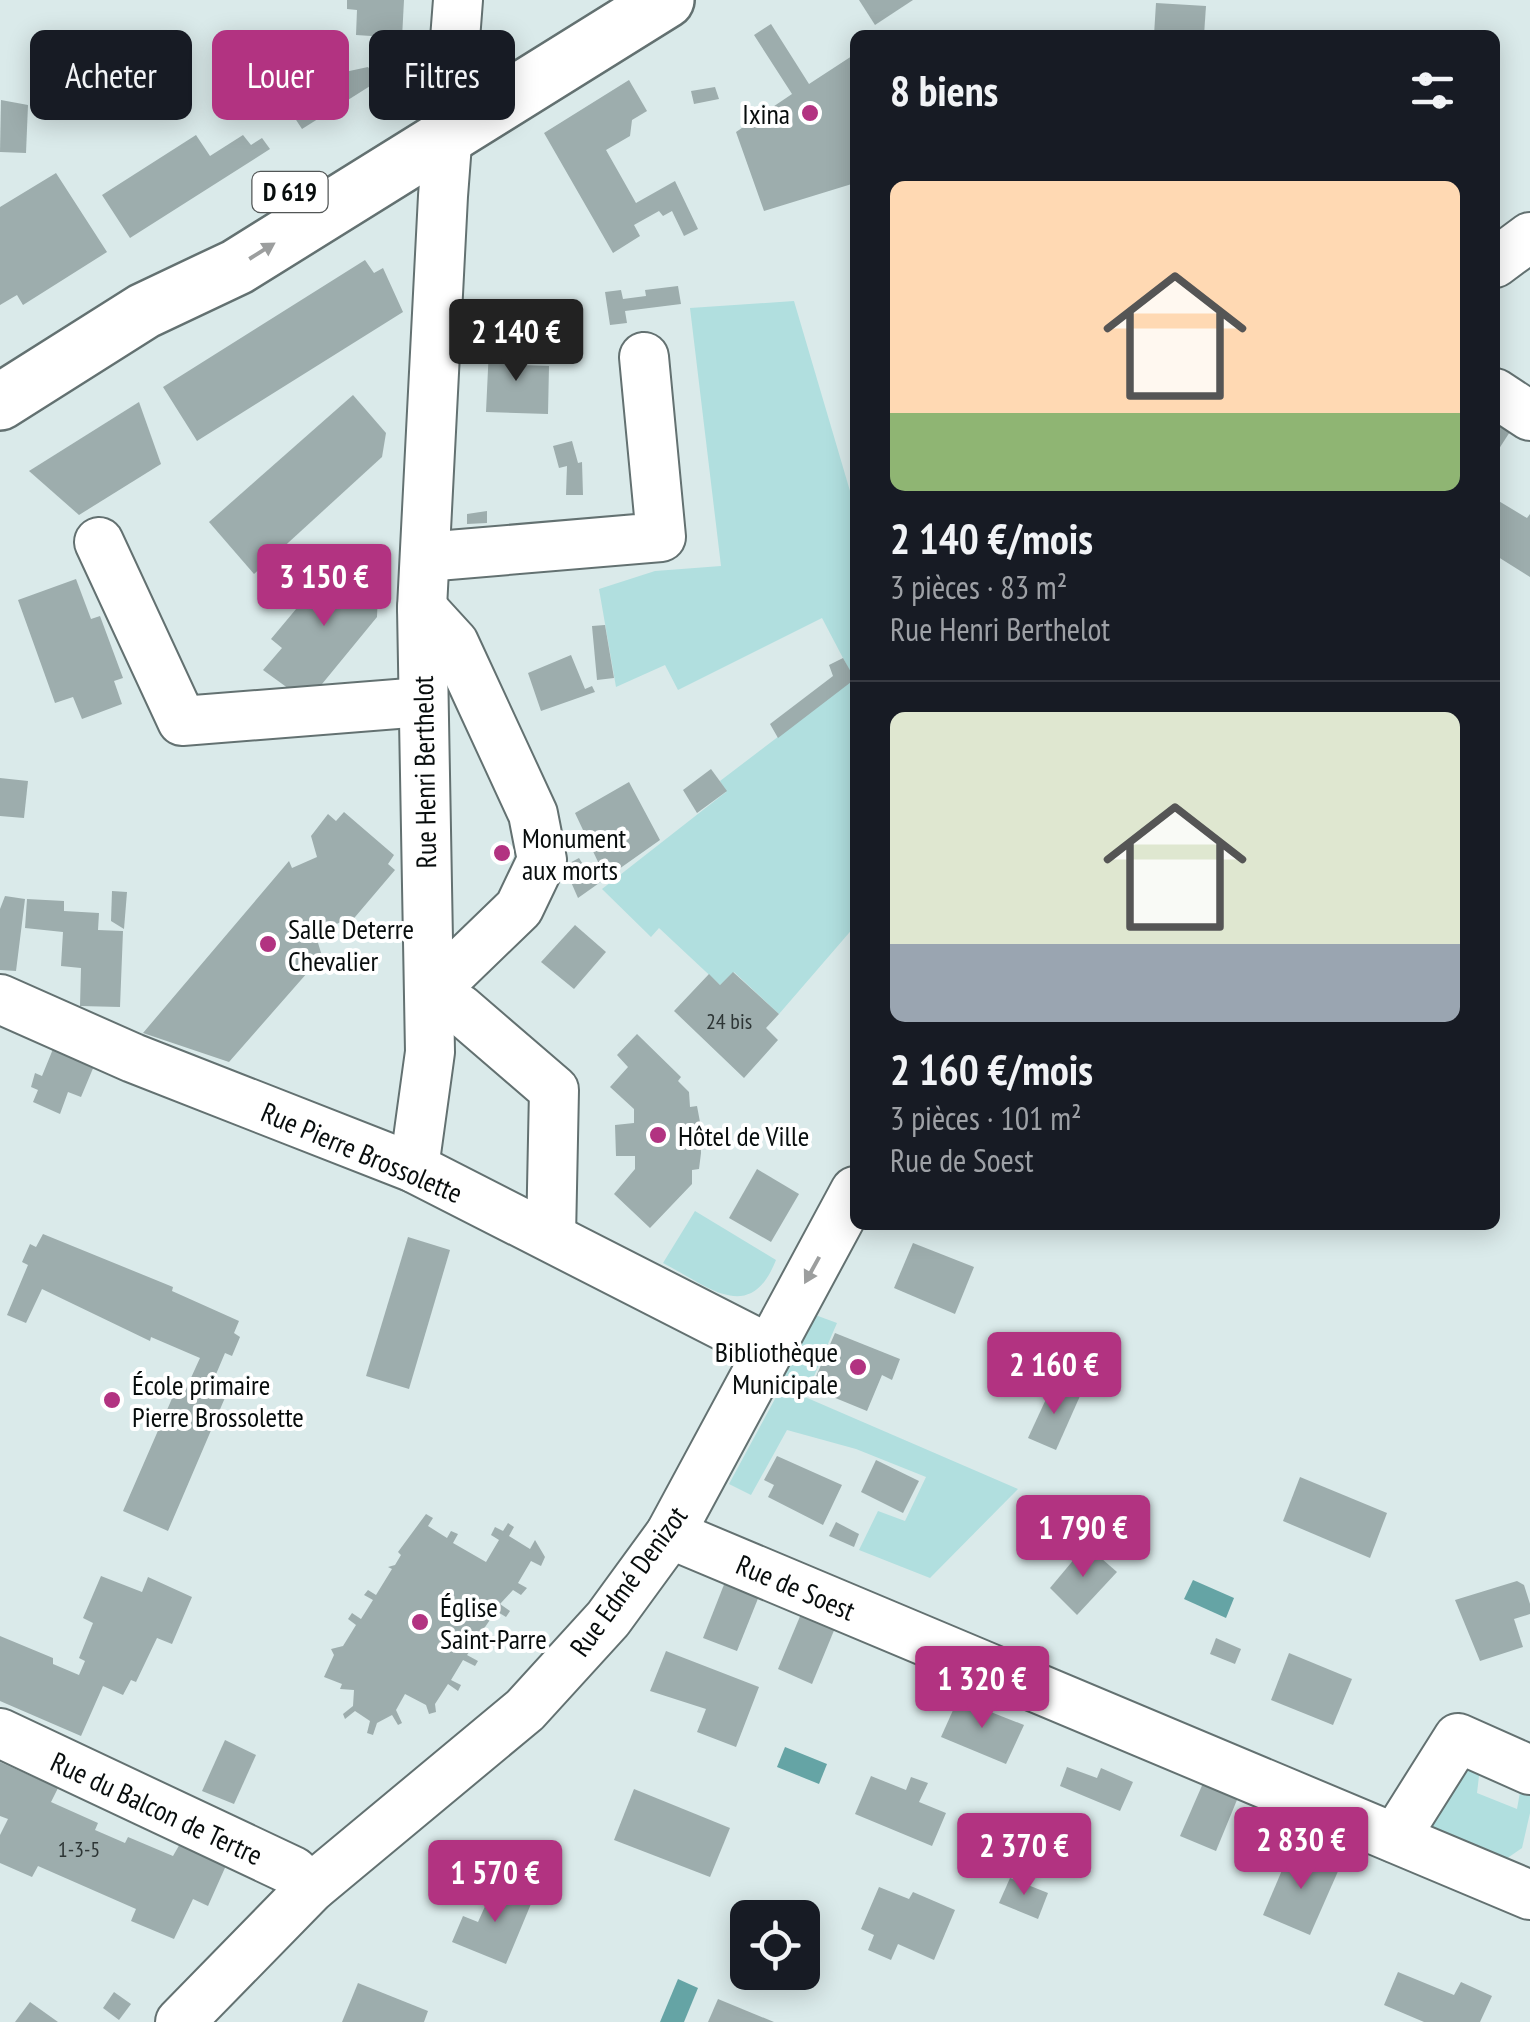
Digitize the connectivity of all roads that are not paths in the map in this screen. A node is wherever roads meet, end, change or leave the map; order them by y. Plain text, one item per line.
1 (458, 0) edge
2 (598, 0) edge
3 (666, 0) edge
4 (455, 30) edge
5 (515, 63) edge
6 (515, 79) edge
7 (440, 120) edge
8 (448, 120) edge
9 (1530, 238) edge
10 (1500, 259) edge
11 (644, 357) dead end
12 (1500, 396) edge
13 (0, 402) edge
14 (1530, 416) edge
15 (100, 542) dead end
16 (424, 556) junction
17 (422, 608) junction
18 (422, 702) junction
19 (430, 994) junction
20 (0, 999) edge
21 (414, 1168) junction
22 (850, 1200) edge
23 (551, 1238) junction
24 (769, 1348) junction
25 (670, 1534) junction
26 (0, 1733) edge
27 (1530, 1770) edge
28 (1394, 1838) junction
29 (1528, 1882) edge
30 (310, 1888) junction
31 (180, 2022) edge

1 - 4 street, Rue Henri Berthelot
2 - 5 main road, D 619
3 - 6 main road, D 619
7 - 13 main road, D 619
8 - 16 street, Rue Henri Berthelot
9 - 10 street
11 - 16 street
12 - 14 street
15 - 18 street
16 - 17 street, Rue Henri Berthelot
17 - 18 street, Rue Henri Berthelot
17 - 19 street
18 - 19 street, Rue Henri Berthelot
19 - 21 street, Rue Henri Berthelot
19 - 23 street
20 - 21 street, Rue Pierre Brossolette
21 - 23 street, Rue Pierre Brossolette
22 -> 24 street, Rue Edmé Denizot
23 - 24 street, Rue Pierre Brossolette
24 - 25 street, Rue Edmé Denizot
25 - 28 street, Rue de Soest
25 - 30 street, Rue Edmé Denizot
26 - 30 street, Rue du Balcon de Tertre
27 - 28 street
28 - 29 street, Rue de Soest
30 - 31 street, Rue Edmé Denizot

